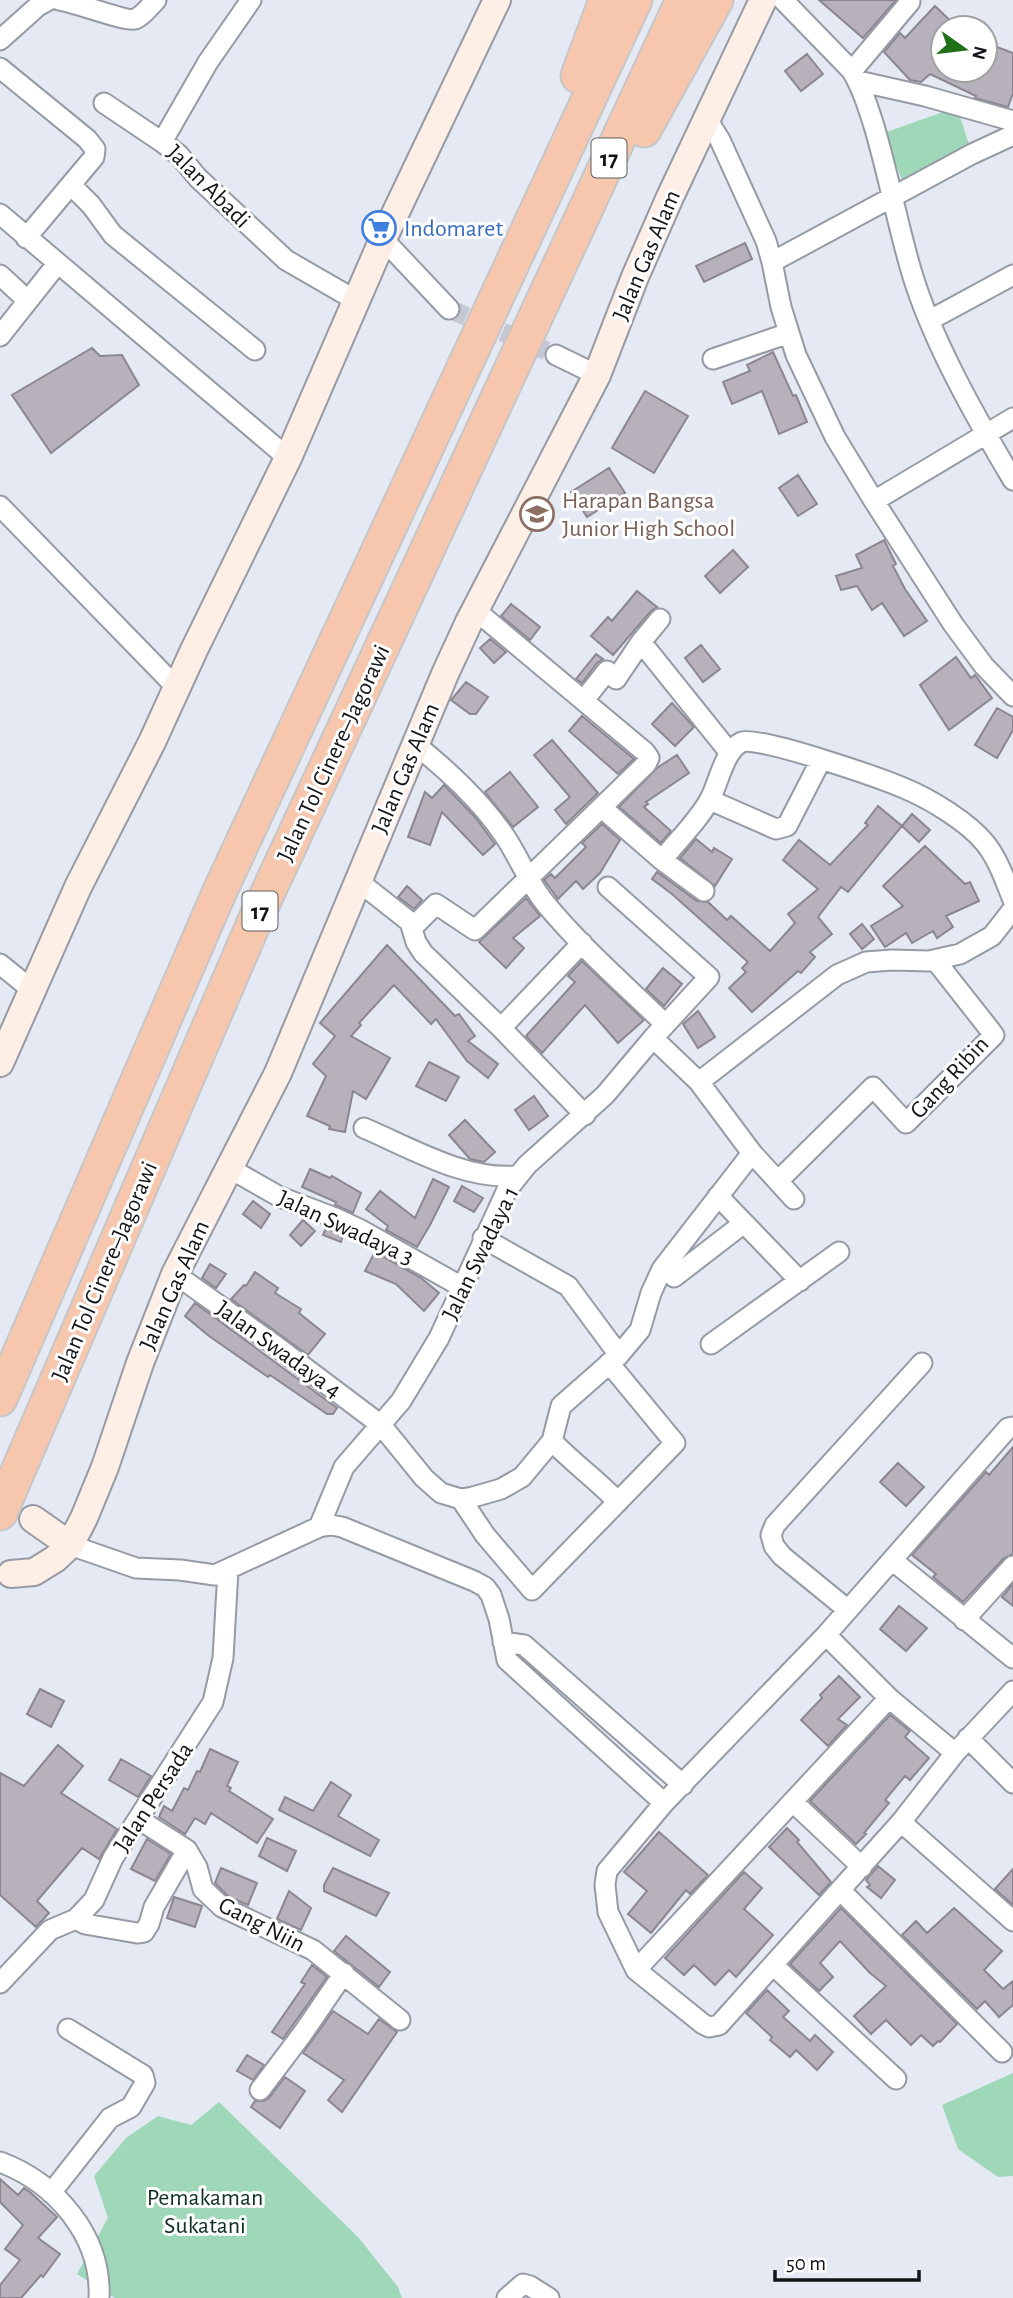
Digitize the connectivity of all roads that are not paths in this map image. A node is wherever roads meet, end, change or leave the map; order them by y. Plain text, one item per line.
1 (49, 0) edge
2 (59, 0) edge
3 (156, 0) edge
4 (251, 0) edge
5 (497, 0) edge
6 (606, 0) edge
7 (635, 0) edge
8 (683, 0) edge
9 (716, 0) edge
10 (763, 0) edge
11 (783, 0) edge
12 (910, 2) dead end
13 (0, 40) edge
14 (0, 68) edge
15 (855, 76) junction
16 (104, 103) dead end
17 (707, 119) junction
18 (1013, 121) edge
19 (1013, 135) edge
20 (162, 142) junction
21 (71, 186) junction
22 (894, 197) junction
23 (0, 214) edge
24 (26, 238) junction
25 (383, 239) junction
26 (772, 262) junction
27 (57, 264) junction
28 (0, 275) edge
29 (1013, 275) edge
30 (498, 292) junction
31 (27, 300) junction
32 (357, 301) junction
33 (449, 309) tunnel mouth
34 (535, 316) junction
35 (930, 320) junction
36 (789, 333) junction
37 (0, 336) edge
38 (255, 350) dead end
39 (556, 355) tunnel mouth
40 (713, 359) dead end
41 (597, 374) junction
42 (1013, 418) edge
43 (985, 435) junction
44 (288, 458) junction
45 (1013, 480) edge
46 (874, 501) junction
47 (0, 506) edge
48 (475, 610) junction
49 (660, 619) dead end
50 (641, 642) junction
51 (177, 688) junction
52 (1013, 696) edge
53 (584, 700) junction
54 (415, 744) junction
55 (730, 754) junction
56 (821, 760) junction
57 (710, 800) junction
58 (602, 808) junction
59 (662, 860) junction
60 (529, 880) junction
61 (358, 881) junction
62 (608, 887) dead end
63 (704, 891) dead end
64 (1013, 900) edge
65 (1013, 909) edge
66 (413, 927) junction
67 (582, 943) junction
68 (935, 960) junction
69 (0, 964) edge
70 (32, 990) junction
71 (501, 1028) junction
72 (659, 1031) junction
73 (0, 1063) edge
74 (699, 1082) junction
75 (585, 1115) junction
76 (365, 1128) dead end
77 (752, 1153) junction
78 (229, 1168) junction
79 (517, 1176) junction
80 (778, 1181) junction
81 (718, 1196) junction
82 (794, 1199) dead end
83 (744, 1223) junction
84 (483, 1238) junction
85 (839, 1252) dead end
86 (175, 1274) junction
87 (674, 1277) dead end
88 (800, 1281) junction
89 (462, 1287) junction
90 (711, 1344) dead end
91 (614, 1359) junction
92 (922, 1363) dead end
93 (0, 1399) edge
94 (381, 1425) junction
95 (1013, 1427) edge
96 (552, 1441) junction
97 (461, 1499) junction
98 (618, 1502) junction
99 (0, 1513) edge
100 (33, 1520) dead end
101 (319, 1527) junction
102 (70, 1545) junction
103 (892, 1560) junction
104 (1013, 1566) edge
105 (228, 1570) junction
106 (11, 1574) dead end
107 (848, 1610) junction
108 (964, 1620) junction
109 (826, 1635) junction
110 (503, 1642) junction
111 (1013, 1658) edge
112 (1013, 1691) edge
113 (889, 1698) junction
114 (968, 1738) junction
115 (954, 1753) junction
116 (1013, 1783) edge
117 (683, 1785) junction
118 (793, 1802) junction
119 (664, 1803) junction
120 (140, 1819) junction
121 (901, 1822) junction
122 (187, 1850) junction
123 (862, 1867) junction
124 (841, 1891) junction
125 (76, 1919) junction
126 (1013, 1921) edge
127 (774, 1966) junction
128 (636, 1970) junction
129 (344, 1973) junction
130 (0, 1983) edge
131 (400, 2020) dead end
132 (68, 2029) dead end
133 (1002, 2052) dead end
134 (895, 2079) dead end
135 (260, 2090) dead end
136 (0, 2162) edge
137 (51, 2193) junction
138 (99, 2298) edge
139 (507, 2298) edge
140 (549, 2298) edge

1 - 13 street
2 - 3 street
4 - 20 street, Jalan Abadi
5 - 25 main road
6 - 30 highway
7 - 30 highway, Jalan Tol Cinere–Jagorawi / 17
8 - 34 highway, Jalan Tol Cinere–Jagorawi / 17
9 - 34 highway
10 - 17 main road, Jalan Gas Alam
11 - 15 street
12 - 15 street
14 - 21 street
15 - 18 street
15 - 22 street
16 - 20 street
17 - 26 street
17 - 41 main road, Jalan Gas Alam
19 - 22 street
20 - 32 street, Jalan Abadi
21 - 24 street
21 - 38 street
22 - 26 street
22 - 35 street
23 - 24 street
24 - 27 street
25 - 32 main road
25 - 33 street
26 - 36 street
27 - 31 street
27 - 44 street
28 - 31 street
29 - 35 street
30 - 93 highway, Jalan Tol Cinere–Jagorawi / 17
31 - 37 street
32 - 44 main road
34 - 99 highway, Jalan Tol Cinere–Jagorawi / 17
35 - 43 street
36 - 40 street
36 - 46 street
39 - 41 street
41 - 48 main road, Jalan Gas Alam
42 - 43 street
43 - 45 street
43 - 46 street
44 - 51 main road
46 - 52 street
47 - 51 street
48 - 53 street
48 - 54 main road, Jalan Gas Alam
49 - 50 street
50 - 53 street
50 - 55 street
51 - 70 main road
53 - 58 street
54 - 60 street
54 - 61 main road, Jalan Gas Alam
55 - 56 street
55 - 57 street
56 - 57 street
56 - 64 street
57 - 59 street
58 - 59 street
58 - 60 street
59 - 63 street
60 - 66 street
60 - 67 street
61 - 66 street
61 - 78 main road, Jalan Gas Alam
62 - 72 street, Jalan Swadaya 1
65 - 68 street
66 - 71 street
67 - 71 street
67 - 72 street
68 - 74 street
68 - 80 street, Gang Ribin
69 - 70 street
70 - 73 main road
71 - 75 street
72 - 74 street
72 - 75 street, Jalan Swadaya 1
74 - 77 street
75 - 79 street, Jalan Swadaya 1
76 - 79 street
77 - 80 street
77 - 81 street
78 - 86 main road, Jalan Gas Alam
78 - 89 street, Jalan Swadaya 3
79 - 84 street, Jalan Swadaya 1
80 - 82 street
81 - 83 street
81 - 91 street
83 - 87 street
83 - 88 street
84 - 89 street, Jalan Swadaya 1
84 - 91 street
85 - 88 street
86 - 94 street, Jalan Swadaya 4
86 - 102 main road, Jalan Gas Alam
88 - 90 street
89 - 94 street, Jalan Swadaya 1
91 - 96 street
91 - 98 street
92 - 107 street
94 - 97 street, Jalan Swadaya 4
94 - 101 street, Jalan Swadaya 1
95 - 103 street
96 - 97 street
96 - 98 street
97 - 98 street
100 - 102 main road
101 - 105 street
101 - 110 street
102 - 105 street
102 - 106 main road, Jalan Gas Alam
103 - 107 street
103 - 108 street
104 - 108 street
105 - 120 street, Jalan Persada
107 - 109 street
108 - 111 street
109 - 113 street
109 - 117 street
110 - 117 street
110 - 119 street
112 - 114 street
113 - 115 street
113 - 118 street
114 - 115 street
114 - 116 street
115 - 121 street
117 - 119 street
118 - 123 street
118 - 128 street
119 - 128 street
120 - 122 street
120 - 125 street, Jalan Persada
121 - 123 street
121 - 126 street
122 - 125 street
122 - 129 street, Gang Niin
123 - 124 street
124 - 127 street
124 - 133 street
125 - 130 street, Jalan Persada
127 - 128 street
127 - 134 street
129 - 131 street, Gang Niin
129 - 135 street
132 - 137 street
136 - 137 street
137 - 138 street
139 - 140 street

